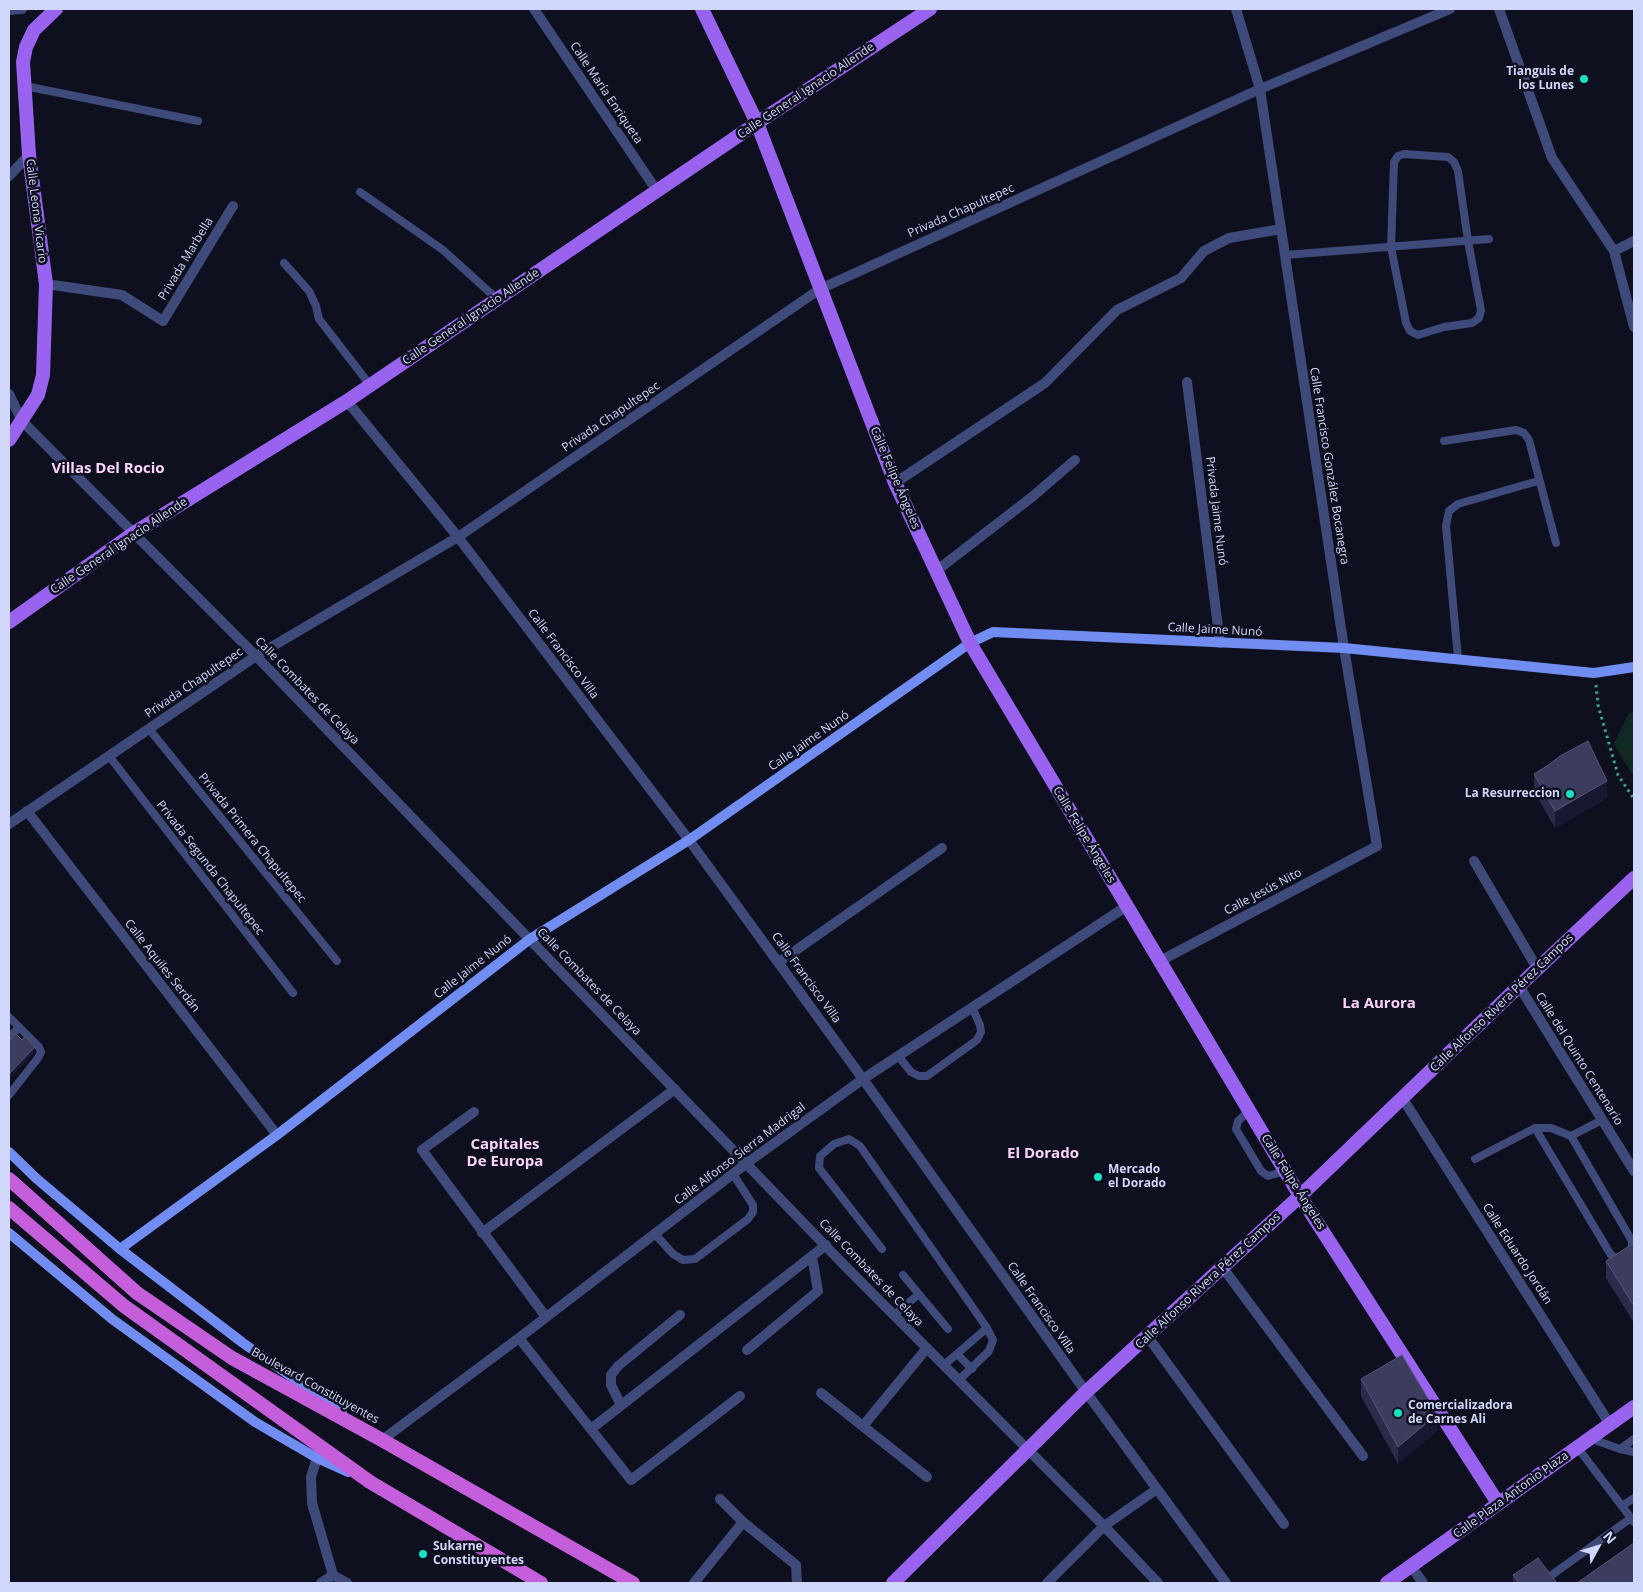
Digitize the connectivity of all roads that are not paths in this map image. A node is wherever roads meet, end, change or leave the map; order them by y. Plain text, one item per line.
1 (22, 9) edge
2 (56, 9) edge
3 (534, 9) edge
4 (702, 9) edge
5 (930, 9) edge
6 (1236, 9) edge
7 (1450, 9) edge
8 (1499, 9) edge
9 (9, 10) edge
10 (25, 86) junction
11 (1260, 89) junction
12 (198, 120) dead end
13 (757, 123) junction
14 (29, 155) junction
15 (9, 176) edge
16 (657, 191) junction
17 (360, 192) dead end
18 (233, 206) dead end
19 (1281, 229) junction
20 (1489, 239) dead end
21 (1468, 241) junction
22 (1634, 241) edge
23 (1390, 247) junction
24 (1614, 251) junction
25 (1285, 255) junction
26 (284, 264) dead end
27 (46, 284) junction
28 (820, 289) junction
29 (497, 299) junction
30 (1634, 327) edge
31 (1188, 382) dead end
32 (370, 386) junction
33 (9, 394) edge
34 (347, 401) junction
35 (22, 420) junction
36 (9, 440) edge
37 (1444, 441) dead end
38 (1075, 460) dead end
39 (1538, 481) junction
40 (895, 483) junction
41 (134, 533) junction
42 (458, 537) junction
43 (1556, 543) dead end
44 (936, 571) junction
45 (9, 622) edge
46 (970, 643) junction
47 (1220, 643) junction
48 (1344, 648) junction
49 (256, 656) junction
50 (1458, 659) junction
51 (1634, 667) edge
52 (149, 729) junction
53 (109, 756) junction
54 (27, 812) junction
55 (9, 824) edge
56 (690, 840) junction
57 (1377, 846) joint
58 (942, 848) dead end
59 (1474, 861) dead end
60 (1634, 878) edge
61 (1127, 906) junction
62 (530, 938) junction
63 (337, 961) dead end
64 (1160, 961) junction
65 (779, 962) junction
66 (1538, 968) junction
67 (1519, 986) junction
68 (293, 993) dead end
69 (972, 1007) junction
70 (9, 1017) edge
71 (19, 1027) junction
72 (9, 1038) edge
73 (899, 1057) junction
74 (863, 1079) junction
75 (675, 1089) junction
76 (9, 1095) edge
77 (1403, 1099) junction
78 (1249, 1111) junction
79 (474, 1112) dead end
80 (1602, 1120) junction
81 (1535, 1128) junction
82 (277, 1135) junction
83 (1571, 1136) junction
84 (9, 1152) edge
85 (1475, 1160) dead end
86 (747, 1163) junction
87 (1286, 1171) junction
88 (1634, 1171) edge
89 (734, 1174) junction
90 (9, 1179) edge
91 (1300, 1196) junction
92 (9, 1208) edge
93 (9, 1233) edge
94 (482, 1233) junction
95 (655, 1234) junction
96 (826, 1245) junction
97 (120, 1248) junction
98 (882, 1249) dead end
99 (812, 1256) junction
100 (1223, 1268) junction
101 (903, 1275) dead end
102 (919, 1294) junction
103 (680, 1315) dead end
104 (894, 1315) junction
105 (546, 1317) junction
106 (987, 1328) junction
107 (948, 1329) dead end
108 (1148, 1337) junction
109 (519, 1338) junction
110 (927, 1348) junction
111 (747, 1350) dead end
112 (957, 1354) junction
113 (944, 1365) junction
114 (972, 1369) junction
115 (959, 1380) junction
116 (1086, 1392) junction
117 (821, 1393) dead end
118 (740, 1396) dead end
119 (620, 1405) junction
120 (1634, 1407) edge
121 (1610, 1423) junction
122 (863, 1426) junction
123 (591, 1429) junction
124 (1589, 1438) junction
125 (1634, 1439) edge
126 (382, 1440) junction
127 (1577, 1447) junction
128 (1027, 1449) junction
129 (1620, 1449) junction
130 (1634, 1452) edge
131 (320, 1453) junction
132 (1362, 1456) dead end
133 (927, 1477) dead end
134 (1157, 1489) junction
135 (1634, 1498) edge
136 (720, 1499) dead end
137 (1498, 1503) junction
138 (1622, 1506) junction
139 (1632, 1520) edge
140 (743, 1522) junction
141 (1284, 1524) dead end
142 (1104, 1526) junction
143 (1411, 1566) junction
144 (333, 1575) junction
145 (1549, 1577) edge
146 (531, 1581) edge
147 (321, 1583) edge
148 (347, 1583) edge
149 (632, 1583) edge
150 (694, 1583) edge
151 (797, 1583) edge
152 (893, 1583) edge
153 (1048, 1583) edge
154 (1158, 1583) edge
155 (1226, 1583) edge
156 (1388, 1583) edge
157 (1423, 1583) edge

1 - 9 street
2 - 10 main road, Calle Leona Vicario
3 - 16 street, Calle María Enriqueta
4 - 13 main road, Calle Felipe Ángeles
5 - 13 main road, Calle General Ignacio Allende
6 - 11 street, Calle Francisco González Bocanegra
7 - 11 street, Privada Chapultepec
8 - 24 street
10 - 12 lane
10 - 14 main road, Calle Leona Vicario
11 - 19 street, Calle Francisco González Bocanegra
11 - 28 street, Privada Chapultepec
13 - 16 main road, Calle General Ignacio Allende
13 - 28 main road, Calle Felipe Ángeles
14 - 15 street
14 - 27 main road, Calle Leona Vicario
16 - 29 main road, Calle General Ignacio Allende
17 - 29 lane
18 - 27 street, Privada Marbella
19 - 25 street, Calle Francisco González Bocanegra
19 - 40 street
20 - 21 lane
21 - 23 lane
21 - 23 lane
21 - 23 lane
22 - 24 street
23 - 25 lane
24 - 30 street
25 - 48 street, Calle Francisco González Bocanegra
26 - 32 lane
27 - 35 main road, Calle Leona Vicario
28 - 40 main road, Calle Felipe Ángeles
28 - 42 street, Privada Chapultepec
29 - 32 main road, Calle General Ignacio Allende
31 - 47 street, Privada Jaime Nunó
32 - 34 main road, Calle General Ignacio Allende
33 - 35 street, Calle Combates de Celaya
34 - 41 main road, Calle General Ignacio Allende
34 - 42 street, Calle Francisco Villa
35 - 36 main road, Calle Leona Vicario
35 - 41 street, Calle Combates de Celaya
37 - 39 lane
38 - 44 street
39 - 43 lane
39 - 50 lane
40 - 44 main road, Calle Felipe Ángeles
41 - 45 main road, Calle General Ignacio Allende
41 - 49 street, Calle Combates de Celaya
42 - 49 street, Privada Chapultepec
42 - 56 street, Calle Francisco Villa
44 - 46 main road, Calle Felipe Ángeles
46 - 47 main road, Calle Jaime Nunó
46 - 56 main road, Calle Jaime Nunó
46 - 61 main road, Calle Felipe Ángeles
47 - 48 main road, Calle Jaime Nunó
48 - 50 main road, Calle Jaime Nunó
48 - 57 street, Calle Francisco González Bocanegra
49 - 52 street, Privada Chapultepec
49 - 62 street, Calle Combates de Celaya
50 - 51 main road, Calle Jaime Nunó
52 - 53 street, Privada Chapultepec
52 - 63 lane, Privada Primera Chapultepec
53 - 54 street, Privada Chapultepec
53 - 68 lane, Privada Segunda Chapultepec
54 - 55 street, Privada Chapultepec
54 - 82 street, Calle Aquiles Serdán
56 - 62 main road, Calle Jaime Nunó
56 - 65 street, Calle Francisco Villa
57 - 64 street, Calle Jesús Nito
58 - 65 street
59 - 66 street
60 - 66 main road, Calle Alfonso Rivera Pérez Campos
61 - 64 main road, Calle Felipe Ángeles
61 - 69 street, Calle Alfonso Sierra Madrigal
62 - 75 street, Calle Combates de Celaya
62 - 82 main road, Calle Jaime Nunó
64 - 78 main road, Calle Felipe Ángeles
65 - 74 street, Calle Francisco Villa
66 - 67 main road, Calle Alfonso Rivera Pérez Campos
67 - 77 main road, Calle Alfonso Rivera Pérez Campos
67 - 80 street, Calle del Quinto Centenario
69 - 73 street, Calle Alfonso Sierra Madrigal
69 - 73 lane
70 - 71 lane
71 - 72 lane
71 - 76 lane
73 - 74 street, Calle Alfonso Sierra Madrigal
74 - 86 street, Calle Alfonso Sierra Madrigal
74 - 116 street, Calle Francisco Villa
75 - 86 street, Calle Combates de Celaya
75 - 94 street
77 - 91 main road, Calle Alfonso Rivera Pérez Campos
77 - 121 street, Calle Eduardo Jordán
78 - 87 main road, Calle Felipe Ángeles
78 - 87 lane
79 - 94 street
80 - 83 lane
80 - 88 street, Calle del Quinto Centenario
81 - 83 lane
81 - 83 lane
81 - 85 lane
82 - 97 main road, Calle Jaime Nunó
84 - 97 main road
86 - 89 street, Calle Alfonso Sierra Madrigal
86 - 96 street, Calle Combates de Celaya
87 - 91 main road, Calle Felipe Ángeles
89 - 95 street, Calle Alfonso Sierra Madrigal
89 - 95 lane
90 - 126 highway, Boulevard Constituyentes
91 - 100 main road, Calle Alfonso Rivera Pérez Campos
91 - 137 main road, Calle Felipe Ángeles
92 - 131 highway
93 - 131 main road
94 - 105 street
95 - 105 street, Calle Alfonso Sierra Madrigal
96 - 99 street
96 - 104 street, Calle Combates de Celaya
97 - 126 main road
98 - 106 lane
99 - 111 street
99 - 119 street
100 - 108 main road, Calle Alfonso Rivera Pérez Campos
100 - 132 street
101 - 102 lane
102 - 104 lane
102 - 107 lane
103 - 119 street
104 - 110 street, Calle Combates de Celaya
105 - 109 street, Calle Alfonso Sierra Madrigal
106 - 112 lane
106 - 114 lane
108 - 116 main road, Calle Alfonso Rivera Pérez Campos
108 - 141 street
109 - 123 street
109 - 126 street, Calle Alfonso Sierra Madrigal
110 - 113 street, Calle Combates de Celaya
110 - 122 street
112 - 113 lane
112 - 114 lane
113 - 115 street, Calle Combates de Celaya
114 - 115 lane
115 - 128 street, Calle Combates de Celaya
116 - 128 main road, Calle Alfonso Rivera Pérez Campos
116 - 134 street, Calle Francisco Villa
117 - 122 street
118 - 123 street
119 - 123 street
120 - 121 main road, Calle Plaza Antonio Plaza
121 - 124 main road, Calle Plaza Antonio Plaza
122 - 133 street
124 - 127 main road, Calle Plaza Antonio Plaza
124 - 129 lane
125 - 129 lane
126 - 149 highway, Boulevard Constituyentes
127 - 137 main road, Calle Plaza Antonio Plaza
127 - 138 lane
128 - 142 street, Calle Combates de Celaya
128 - 152 main road, Calle Alfonso Rivera Pérez Campos
129 - 130 lane
131 - 144 street
131 - 146 highway
134 - 142 street
134 - 155 street, Calle Francisco Villa
135 - 138 lane
136 - 140 street
137 - 143 main road, Calle Plaza Antonio Plaza
138 - 139 lane
139 - 145 lane
140 - 150 street
140 - 151 street
142 - 153 street
142 - 154 street, Calle Combates de Celaya
143 - 156 main road, Calle Plaza Antonio Plaza
143 - 157 street
144 - 147 street
144 - 148 street

